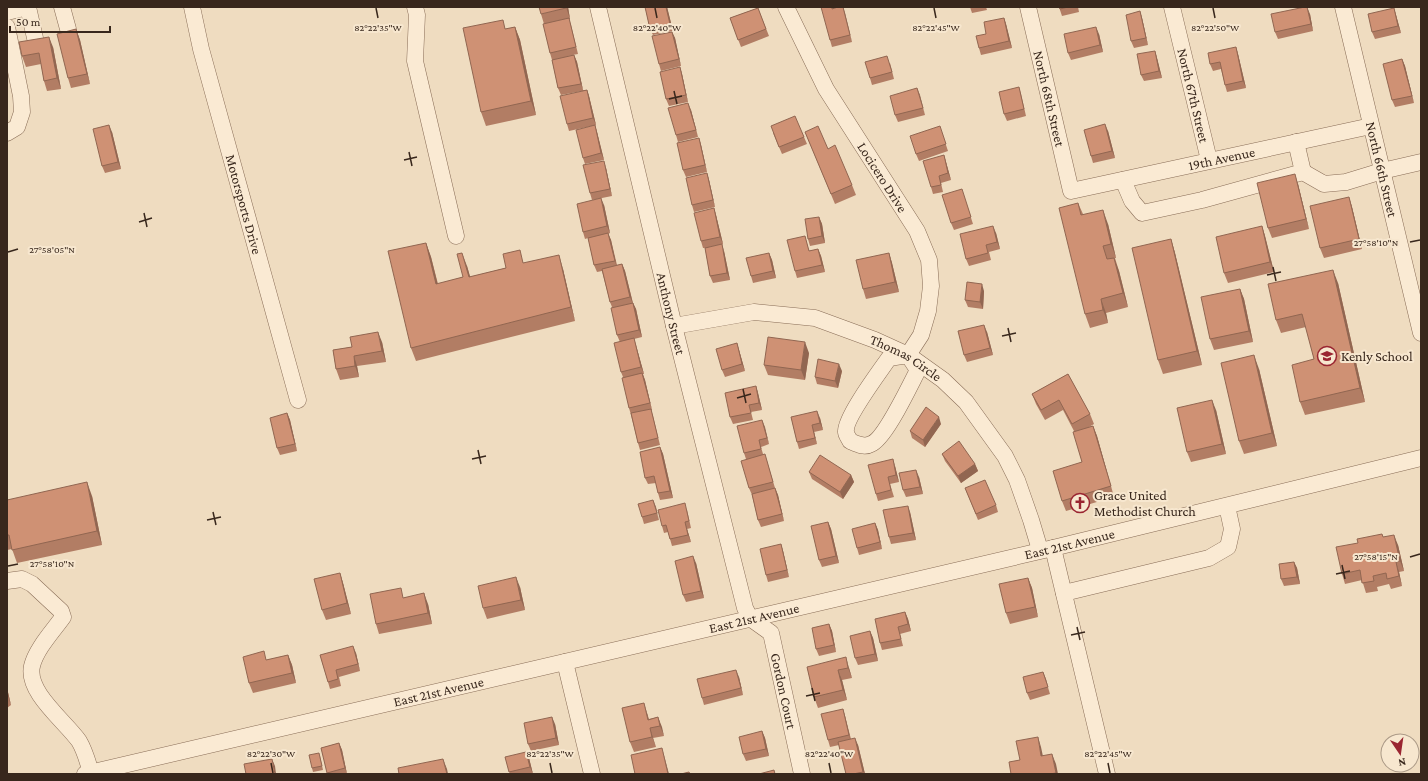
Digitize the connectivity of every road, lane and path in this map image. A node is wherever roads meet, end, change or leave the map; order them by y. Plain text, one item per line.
1 (28, 7) edge
2 (62, 7) edge
3 (192, 7) edge
4 (415, 7) edge
5 (598, 7) edge
6 (786, 7) edge
7 (1028, 7) edge
8 (1172, 7) edge
9 (1343, 7) edge
10 (7, 12) edge
11 (7, 27) edge
12 (68, 29) dead end
13 (35, 38) edge
14 (1371, 126) junction
15 (7, 133) edge
16 (1296, 142) junction
17 (1209, 160) junction
18 (1421, 162) edge
19 (1382, 171) junction
20 (1303, 172) junction
21 (1123, 180) junction
22 (1071, 191) joint
23 (456, 236) dead end
24 (674, 326) junction
25 (1421, 333) edge
26 (908, 355) junction
27 (298, 400) dead end
28 (1421, 458) edge
29 (1227, 506) junction
30 (1047, 549) junction
31 (7, 581) edge
32 (1064, 593) junction
33 (750, 618) junction
34 (566, 662) junction
35 (88, 773) edge
36 (592, 774) edge
37 (802, 774) edge
38 (1107, 774) edge

1 - 10 street
1 - 13 street
2 - 12 street
3 - 27 street, Motorsports Drive
4 - 23 street
5 - 24 street, Anthony Street
6 - 26 street, Locicero Drive
7 - 22 street, North 68th Street
8 - 17 street, North 67th Street
9 - 14 street, North 66th Street
11 - 15 street
14 - 16 street, 19th Avenue
14 - 19 street, North 66th Street
16 - 17 street, 19th Avenue
16 - 20 street
17 - 21 street, 19th Avenue
18 - 19 street
19 - 20 street
19 - 25 street, North 66th Street
20 - 21 street
21 - 22 street, 19th Avenue
24 - 26 street, Thomas Circle
24 - 33 street, Anthony Street
26 - 26 street
26 - 30 street, Thomas Circle
28 - 29 street, East 21st Avenue
29 - 30 street, East 21st Avenue
29 - 32 street
30 - 32 street
30 - 33 street, East 21st Avenue
31 - 35 street
32 - 38 street
33 - 34 street, East 21st Avenue
33 - 37 street, Gordon Court
34 - 35 street, East 21st Avenue
34 - 36 street

